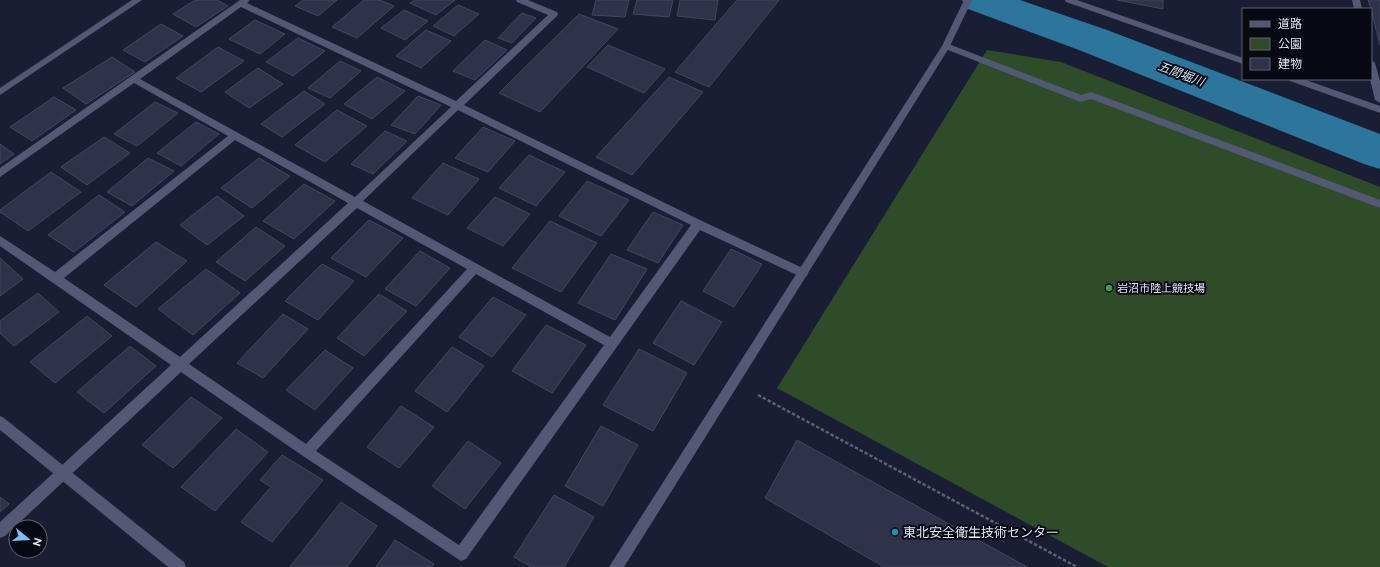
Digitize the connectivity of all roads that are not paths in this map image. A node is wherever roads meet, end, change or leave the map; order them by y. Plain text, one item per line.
1 (138, 0) edge
2 (520, 0) edge
3 (968, 0) edge
4 (1069, 0) edge
5 (244, 2) edge
6 (946, 46) junction
7 (1242, 61) edge
8 (1372, 67) edge
9 (135, 80) junction
10 (1296, 80) edge
11 (0, 92) edge
12 (1380, 100) edge
13 (458, 106) junction
14 (1380, 110) edge
15 (235, 135) junction
16 (0, 173) edge
17 (356, 202) junction
18 (1380, 204) edge
19 (698, 224) junction
20 (0, 240) edge
21 (475, 268) junction
22 (802, 273) junction
23 (56, 278) junction
24 (612, 344) junction
25 (180, 365) junction
26 (0, 422) edge
27 (307, 452) junction
28 (63, 473) junction
29 (0, 531) edge
30 (179, 567) edge
31 (616, 567) edge

1 - 11 street
2 - 13 street
3 - 6 street
4 - 7 street
5 - 9 street
5 - 13 street
6 - 18 street
6 - 22 street
8 - 12 street
9 - 15 street
9 - 16 street
10 - 14 street
13 - 17 street
13 - 19 street
15 - 17 street
15 - 23 street
17 - 21 street
17 - 25 street
19 - 22 street
19 - 24 street
20 - 23 street
21 - 24 street
21 - 27 street
22 - 31 street
23 - 25 street
24 - 27 street
25 - 27 street
25 - 28 street
26 - 28 street
28 - 29 street
28 - 30 street

